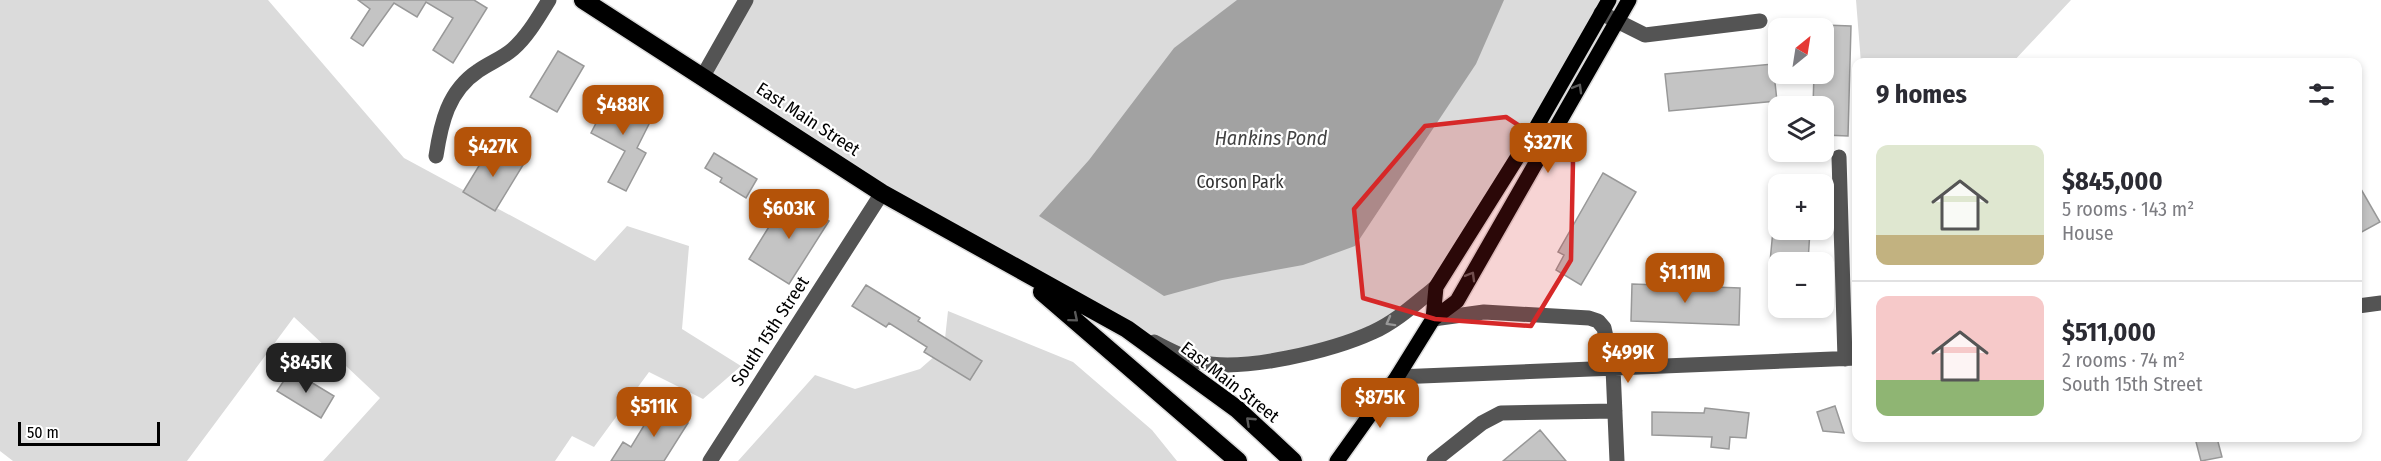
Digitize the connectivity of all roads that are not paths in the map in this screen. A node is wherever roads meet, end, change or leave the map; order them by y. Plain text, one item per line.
1 (549, 0) edge
2 (583, 0) edge
3 (746, 0) edge
4 (1629, 0) edge
5 (1605, 6) edge
6 (1617, 21) junction
7 (1760, 21) dead end
8 (703, 76) junction
9 (436, 156) dead end
10 (1839, 157) dead end
11 (882, 193) junction
12 (1013, 268) junction
13 (1436, 287) junction
14 (2381, 303) edge
15 (2362, 305) edge
16 (1433, 319) junction
17 (1127, 329) junction
18 (1851, 359) edge
19 (1613, 368) junction
20 (1397, 377) junction
21 (1615, 411) junction
22 (710, 461) edge
23 (1238, 461) edge
24 (1293, 461) edge
25 (1337, 461) edge
26 (1434, 461) edge
27 (1617, 461) edge

1 - 9 street
2 - 8 highway, East Main Street
3 - 8 street
4 - 6 main road
5 - 6 street
5 - 13 main road
6 - 7 street
16 -> 6 main road
8 - 11 highway, East Main Street
10 - 18 street
11 - 12 highway, East Main Street
11 - 22 street, South 15th Street
12 - 17 highway, East Main Street
12 -> 23 highway, East Main Street
13 - 16 main road
13 -> 17 street
14 - 15 street
16 - 19 street
16 - 20 main road
24 -> 17 highway, East Main Street
18 - 19 street
19 - 20 street
19 - 21 street
20 - 25 main road
21 - 26 street
21 - 27 street

